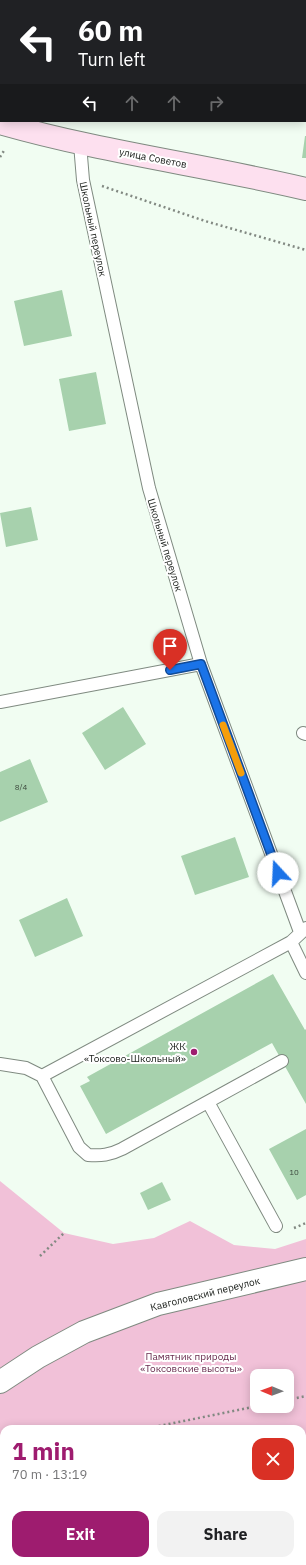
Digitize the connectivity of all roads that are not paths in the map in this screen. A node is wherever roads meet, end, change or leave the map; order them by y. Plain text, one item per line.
1 (13, 124) edge
2 (80, 144) junction
3 (306, 189) edge
4 (201, 664) junction
5 (0, 702) edge
6 (303, 930) edge
7 (291, 942) junction
8 (306, 972) edge
9 (282, 1061) dead end
10 (0, 1064) edge
11 (42, 1076) junction
12 (208, 1102) junction
13 (276, 1226) dead end
14 (306, 1269) edge
15 (0, 1382) edge

1 - 2 main road, улица Советов
2 - 3 main road, улица Советов
2 - 4 lane, Школьный переулок
4 - 5 lane
4 - 6 lane, Школьный переулок
6 - 7 lane
7 - 8 lane
7 - 11 lane
9 - 12 lane
10 - 11 lane
11 - 12 lane
12 - 13 lane
14 - 15 street, Кавголовский переулок

